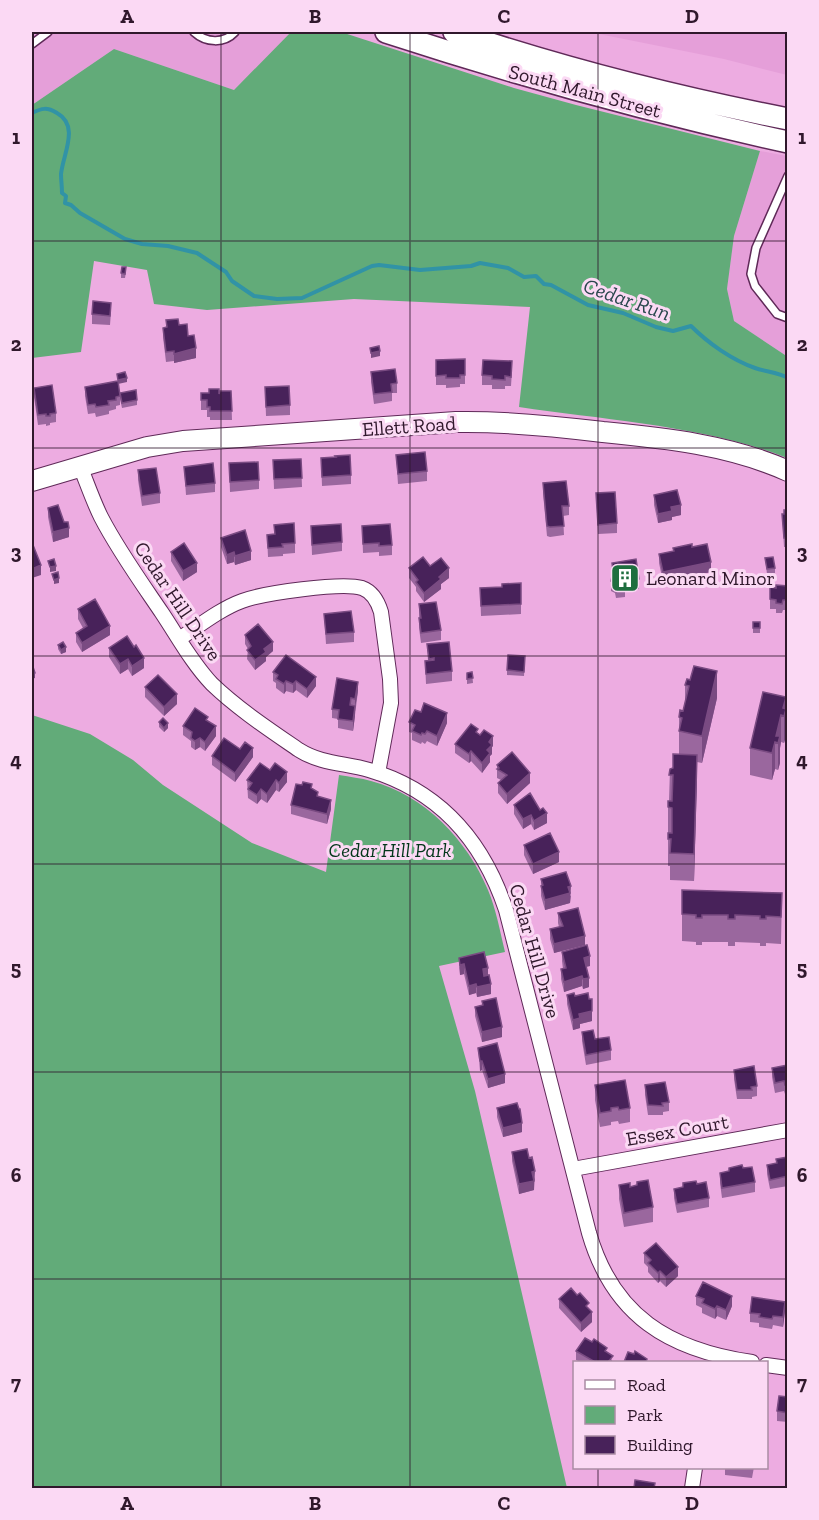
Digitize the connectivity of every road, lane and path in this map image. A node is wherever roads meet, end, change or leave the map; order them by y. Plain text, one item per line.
1 (48, 32) edge
2 (194, 32) edge
3 (235, 32) edge
4 (386, 32) edge
5 (460, 34) edge
6 (32, 44) edge
7 (459, 56) junction
8 (788, 119) edge
9 (788, 141) edge
10 (788, 176) edge
11 (788, 318) edge
12 (80, 466) junction
13 (788, 471) edge
14 (32, 481) edge
15 (179, 639) junction
16 (378, 773) junction
17 (788, 1130) edge
18 (573, 1168) junction
19 (708, 1358) edge
20 (741, 1361) edge
21 (768, 1365) edge
22 (788, 1368) edge
23 (695, 1469) edge
24 (692, 1488) edge

1 - 6 lane
2 - 3 lane
4 - 7 main road, South Main Street
5 - 7 main road
5 - 8 main road, South Main Street
7 - 9 main road, South Main Street
10 - 11 lane
12 - 13 street, Ellett Road
12 - 14 street, Ellett Road
12 - 15 street, Cedar Hill Drive
15 - 16 street, Cedar Hill Drive
15 - 16 street
16 - 18 street, Cedar Hill Drive
17 - 18 street, Essex Court
18 - 19 street, Cedar Hill Drive
19 - 20 street, Cedar Hill Drive
21 - 22 street
23 - 24 street

